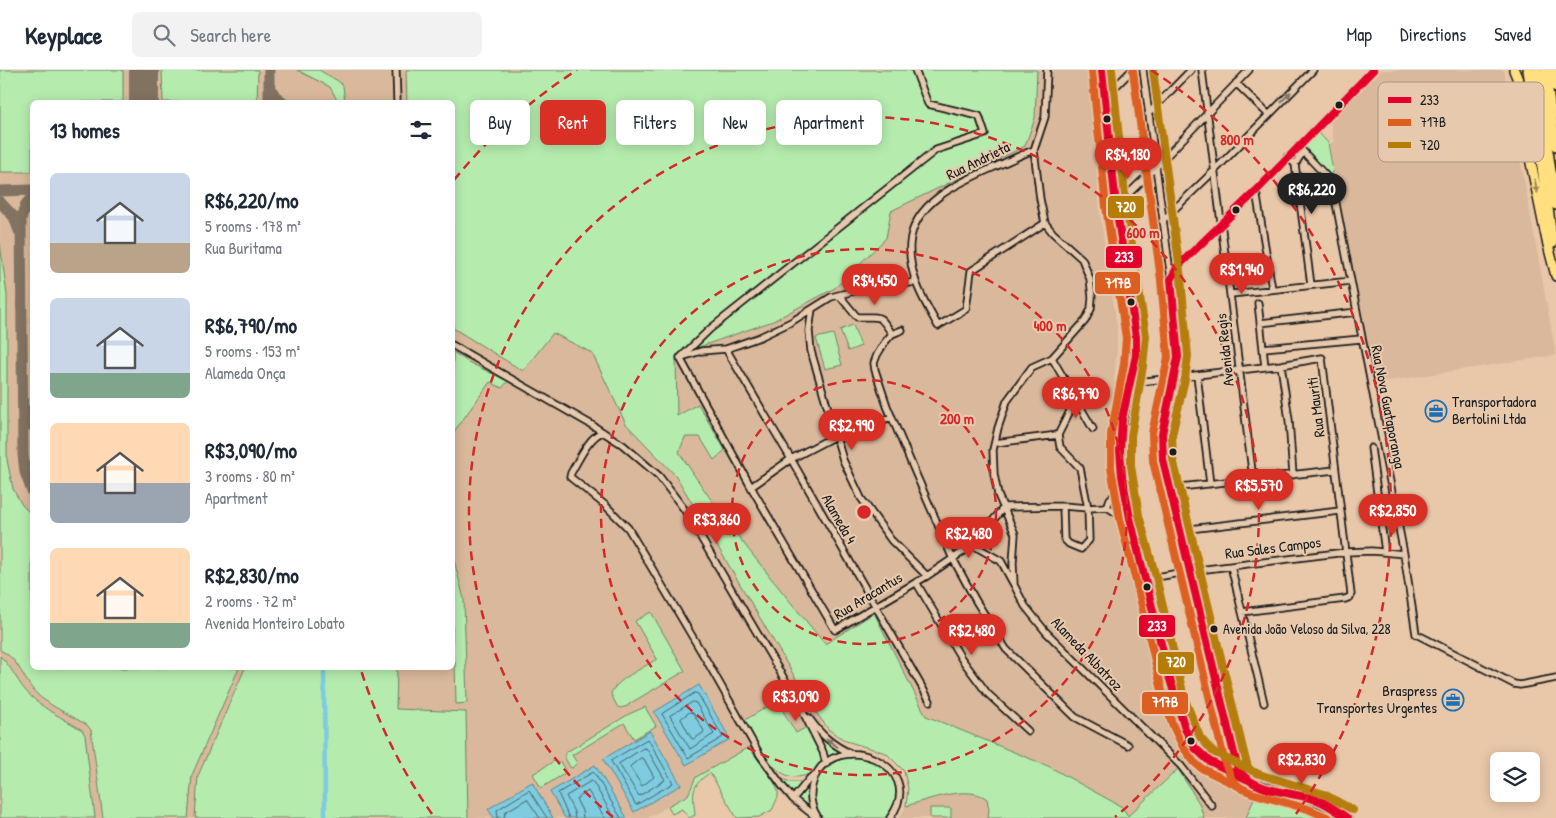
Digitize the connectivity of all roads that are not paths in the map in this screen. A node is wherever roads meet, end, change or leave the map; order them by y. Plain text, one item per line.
1 (396, 70) edge
2 (915, 70) edge
3 (1047, 70) edge
4 (1102, 70) edge
5 (1132, 70) edge
6 (1143, 70) edge
7 (1191, 70) edge
8 (1202, 70) edge
9 (1249, 70) edge
10 (1313, 70) edge
11 (1369, 70) edge
12 (1373, 70) edge
13 (1514, 70) edge
14 (1545, 70) edge
15 (1554, 70) edge
16 (1366, 77) junction
17 (1518, 82) edge
18 (1236, 83) junction
19 (1556, 87) edge
20 (1105, 97) junction
21 (1163, 99) junction
22 (397, 100) edge
23 (1147, 101) junction
24 (1207, 113) junction
25 (1148, 114) junction
26 (1269, 115) junction
27 (1544, 124) edge
28 (1298, 146) junction
29 (1556, 146) edge
30 (1034, 150) junction
31 (1153, 151) junction
32 (1304, 152) junction
33 (1167, 156) junction
34 (1287, 157) junction
35 (1312, 160) junction
36 (1531, 162) edge
37 (1541, 162) edge
38 (1296, 163) junction
39 (1155, 168) junction
40 (1215, 170) junction
41 (1143, 180) junction
42 (1157, 182) junction
43 (1256, 191) junction
44 (1556, 205) edge
45 (1116, 206) junction
46 (1161, 212) junction
47 (1170, 214) junction
48 (1162, 221) junction
49 (1045, 223) junction
50 (1222, 224) junction
51 (1556, 265) edge
52 (1169, 266) junction
53 (1178, 266) junction
54 (1556, 276) edge
55 (1171, 280) junction
56 (1351, 281) junction
57 (916, 282) junction
58 (1311, 285) junction
59 (1272, 289) junction
60 (1231, 294) junction
61 (839, 295) junction
62 (1258, 303) dead end
63 (812, 309) junction
64 (1357, 312) junction
65 (1260, 323) junction
66 (902, 330) dead end
67 (892, 334) junction
68 (1361, 339) junction
69 (455, 347) edge
70 (1263, 348) junction
71 (726, 349) junction
72 (680, 358) junction
73 (1052, 358) junction
74 (1280, 365) junction
75 (1265, 367) junction
76 (1239, 370) junction
77 (1197, 375) junction
78 (1175, 377) junction
79 (1130, 382) junction
80 (1076, 400) junction
81 (892, 417) junction
82 (592, 425) junction
83 (1094, 428) dead end
84 (603, 432) junction
85 (837, 435) junction
86 (1058, 435) junction
87 (593, 438) junction
88 (995, 443) junction
89 (1371, 448) dead end
90 (791, 459) junction
91 (1335, 470) junction
92 (1293, 475) junction
93 (1253, 479) junction
94 (1210, 484) junction
95 (751, 487) junction
96 (1123, 487) junction
97 (1171, 488) junction
98 (1063, 506) junction
99 (1106, 506) junction
100 (1004, 507) junction
101 (1088, 508) junction
102 (1340, 511) junction
103 (1130, 518) junction
104 (1181, 530) junction
105 (973, 544) junction
106 (1346, 552) junction
107 (1385, 552) junction
108 (1404, 554) junction
109 (952, 558) junction
110 (1230, 566) junction
111 (1190, 571) junction
112 (926, 576) junction
113 (1146, 579) junction
114 (916, 582) junction
115 (1014, 584) junction
116 (875, 607) junction
117 (1242, 612) junction
118 (1556, 678) edge
119 (930, 701) dead end
120 (1264, 703) dead end
121 (799, 704) junction
122 (1028, 731) dead end
123 (1128, 745) dead end
124 (852, 754) junction
125 (1235, 760) junction
126 (826, 764) junction
127 (1223, 769) junction
128 (816, 775) junction
129 (1243, 778) junction
130 (793, 799) junction
131 (1212, 806) dead end
132 (818, 818) edge
133 (890, 818) edge
134 (1347, 818) edge

1 - 22 street
2 - 72 street
3 - 30 street
4 - 20 main road
5 - 20 street
6 - 23 street
7 - 21 street
8 - 24 street, Avenida Regis
9 - 18 street
26 -> 10 street
11 - 16 street
12 - 16 street
13 -> 17 highway
14 - 29 highway
15 - 19 highway
16 - 28 street
18 - 24 street
18 - 26 street
20 - 45 main road
21 - 23 street
21 - 25 street
23 - 25 street
24 - 33 street
24 - 40 street, Avenida Regis
25 - 31 street
26 - 40 street
27 - 44 highway
28 - 32 street, Rua Nova Guataporanga
28 - 34 street
30 - 49 street
30 - 57 street, Rua Andrieta
31 - 33 street
31 - 39 street
32 - 35 street, Rua Nova Guataporanga
32 - 38 street
33 - 39 street
34 - 38 street
34 - 43 street
35 - 38 street
35 - 56 street, Rua Nova Guataporanga
36 -> 54 highway
37 - 51 highway
38 - 58 street
39 - 41 street
39 - 42 street
40 - 47 street
40 - 50 street, Avenida Regis
41 - 42 street
41 - 45 street
42 - 46 street
43 - 50 street
43 - 59 street
45 - 79 main road
46 - 47 street
46 - 48 street
47 - 48 street
48 - 52 street
49 - 57 street, Rua Andrieta
49 - 73 street, Alameda Albatroz
50 - 53 street
50 - 60 street, Avenida Regis
52 - 53 street
52 - 55 street
53 - 55 street
55 - 78 street
56 - 58 street
56 - 64 street, Rua Nova Guataporanga
57 - 61 street
58 - 59 street
59 - 60 street
60 - 76 street, Avenida Regis
61 - 63 street
61 - 67 street
62 - 65 street
63 - 71 street
63 - 85 street
64 - 65 street
64 - 68 street, Rua Nova Guataporanga
65 - 70 street
66 - 67 street
67 - 81 street
68 - 70 street
68 - 108 street, Rua Nova Guataporanga
69 - 82 street
70 - 75 street
71 - 72 street
71 - 90 street, Alameda 4
72 - 95 street, Rua Aracantus
73 - 80 street
73 - 88 street, Alameda Albatroz
74 - 75 street
74 - 91 street, Rua Mauriti
74 - 92 street
75 - 76 street
76 - 77 street
76 - 93 street, Avenida Regis
77 - 78 street
77 - 94 street
78 - 79 street
78 - 97 street
79 - 96 main road
80 - 83 street
80 - 86 street
81 - 85 street
81 - 109 street
82 - 84 street
82 - 87 street
84 - 87 street
84 - 121 street
85 - 90 street
85 - 112 street
86 - 88 street
86 - 101 street
87 - 130 street
88 - 100 street, Alameda Albatroz
89 - 107 street
90 - 95 street
90 - 116 street, Alameda 4
91 - 92 street
91 - 102 street, Rua Mauriti
92 - 93 street
93 - 94 street
94 - 97 street
95 - 116 street, Rua Aracantus
96 - 99 street
96 - 103 main road
97 - 104 street
98 - 100 street
98 - 101 street
98 - 101 street
99 - 101 street
99 - 103 street
100 - 105 street, Rua Aracantus
100 - 115 street, Alameda Albatroz
102 - 104 street
102 - 106 street, Rua Mauriti
103 - 113 main road
104 - 111 street
105 - 109 street, Rua Aracantus
105 - 115 street
106 - 107 street, Rua Sales Campos
106 - 110 street, Rua Sales Campos
106 - 117 street, Rua Mauriti
107 - 108 street, Rua Sales Campos
108 - 118 street, Rua Nova Guataporanga
109 - 112 street, Rua Aracantus
109 - 123 street
110 - 111 street, Rua Sales Campos
110 - 117 street
111 - 113 street, Rua Sales Campos
111 - 125 street
112 - 114 street, Rua Aracantus
113 - 127 main road
114 - 116 street, Rua Aracantus
114 - 122 street
115 - 131 street, Alameda Albatroz
116 - 119 street, Alameda 4
117 - 120 street
124 -> 121 street
121 - 126 street
124 - 126 street
124 - 133 street
125 - 127 street
125 - 129 street
126 - 128 street
127 - 129 main road
128 - 130 street
128 - 132 street
129 - 134 main road
130 - 132 street

